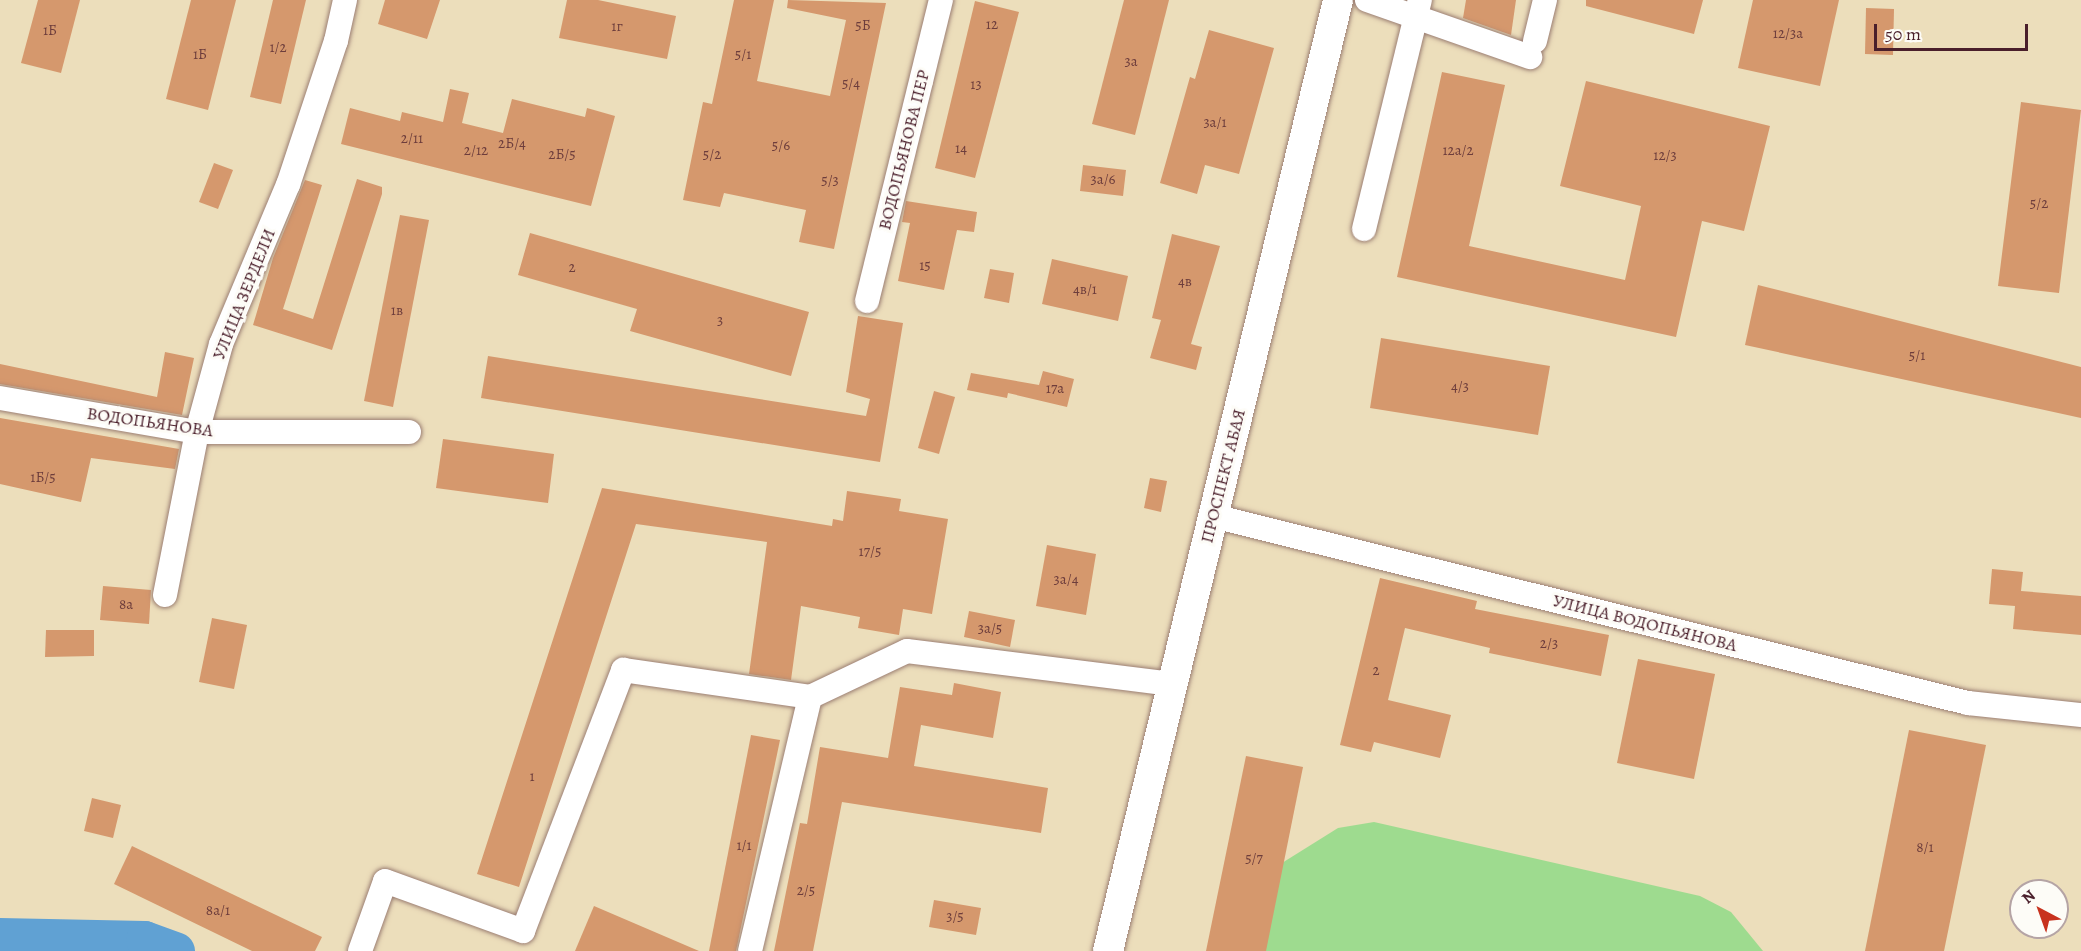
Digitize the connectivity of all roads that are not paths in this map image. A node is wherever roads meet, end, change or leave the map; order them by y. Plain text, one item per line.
1 (345, 0) edge
2 (941, 0) edge
3 (1338, 0) edge
4 (1366, 0) edge
5 (1545, 0) edge
6 (1419, 10) edge
7 (1364, 229) dead end
8 (867, 301) dead end
9 (0, 399) edge
10 (197, 432) junction
11 (409, 432) dead end
12 (1213, 516) junction
13 (165, 595) dead end
14 (1172, 684) junction
15 (810, 697) junction
16 (2081, 715) edge
17 (360, 951) edge
18 (750, 951) edge
19 (1108, 951) edge

1 - 10 street, УЛИЦА ЗЕРДЕЛИ
2 - 8 street, ВОДОПЬЯНОВА ПЕР
3 - 12 main road, ПРОСПЕКТ АБАЯ
4 - 6 street
5 - 6 street
6 - 7 street
9 - 10 street, ВОДОПЬЯНОВА
10 - 11 street, ВОДОПЬЯНОВА
10 - 13 street, УЛИЦА ЗЕРДЕЛИ
12 - 14 main road, ПРОСПЕКТ АБАЯ
12 - 16 street, УЛИЦА ВОДОПЬЯНОВА
14 - 15 street
14 - 19 main road, ПРОСПЕКТ АБАЯ
15 - 17 street
15 - 18 street

